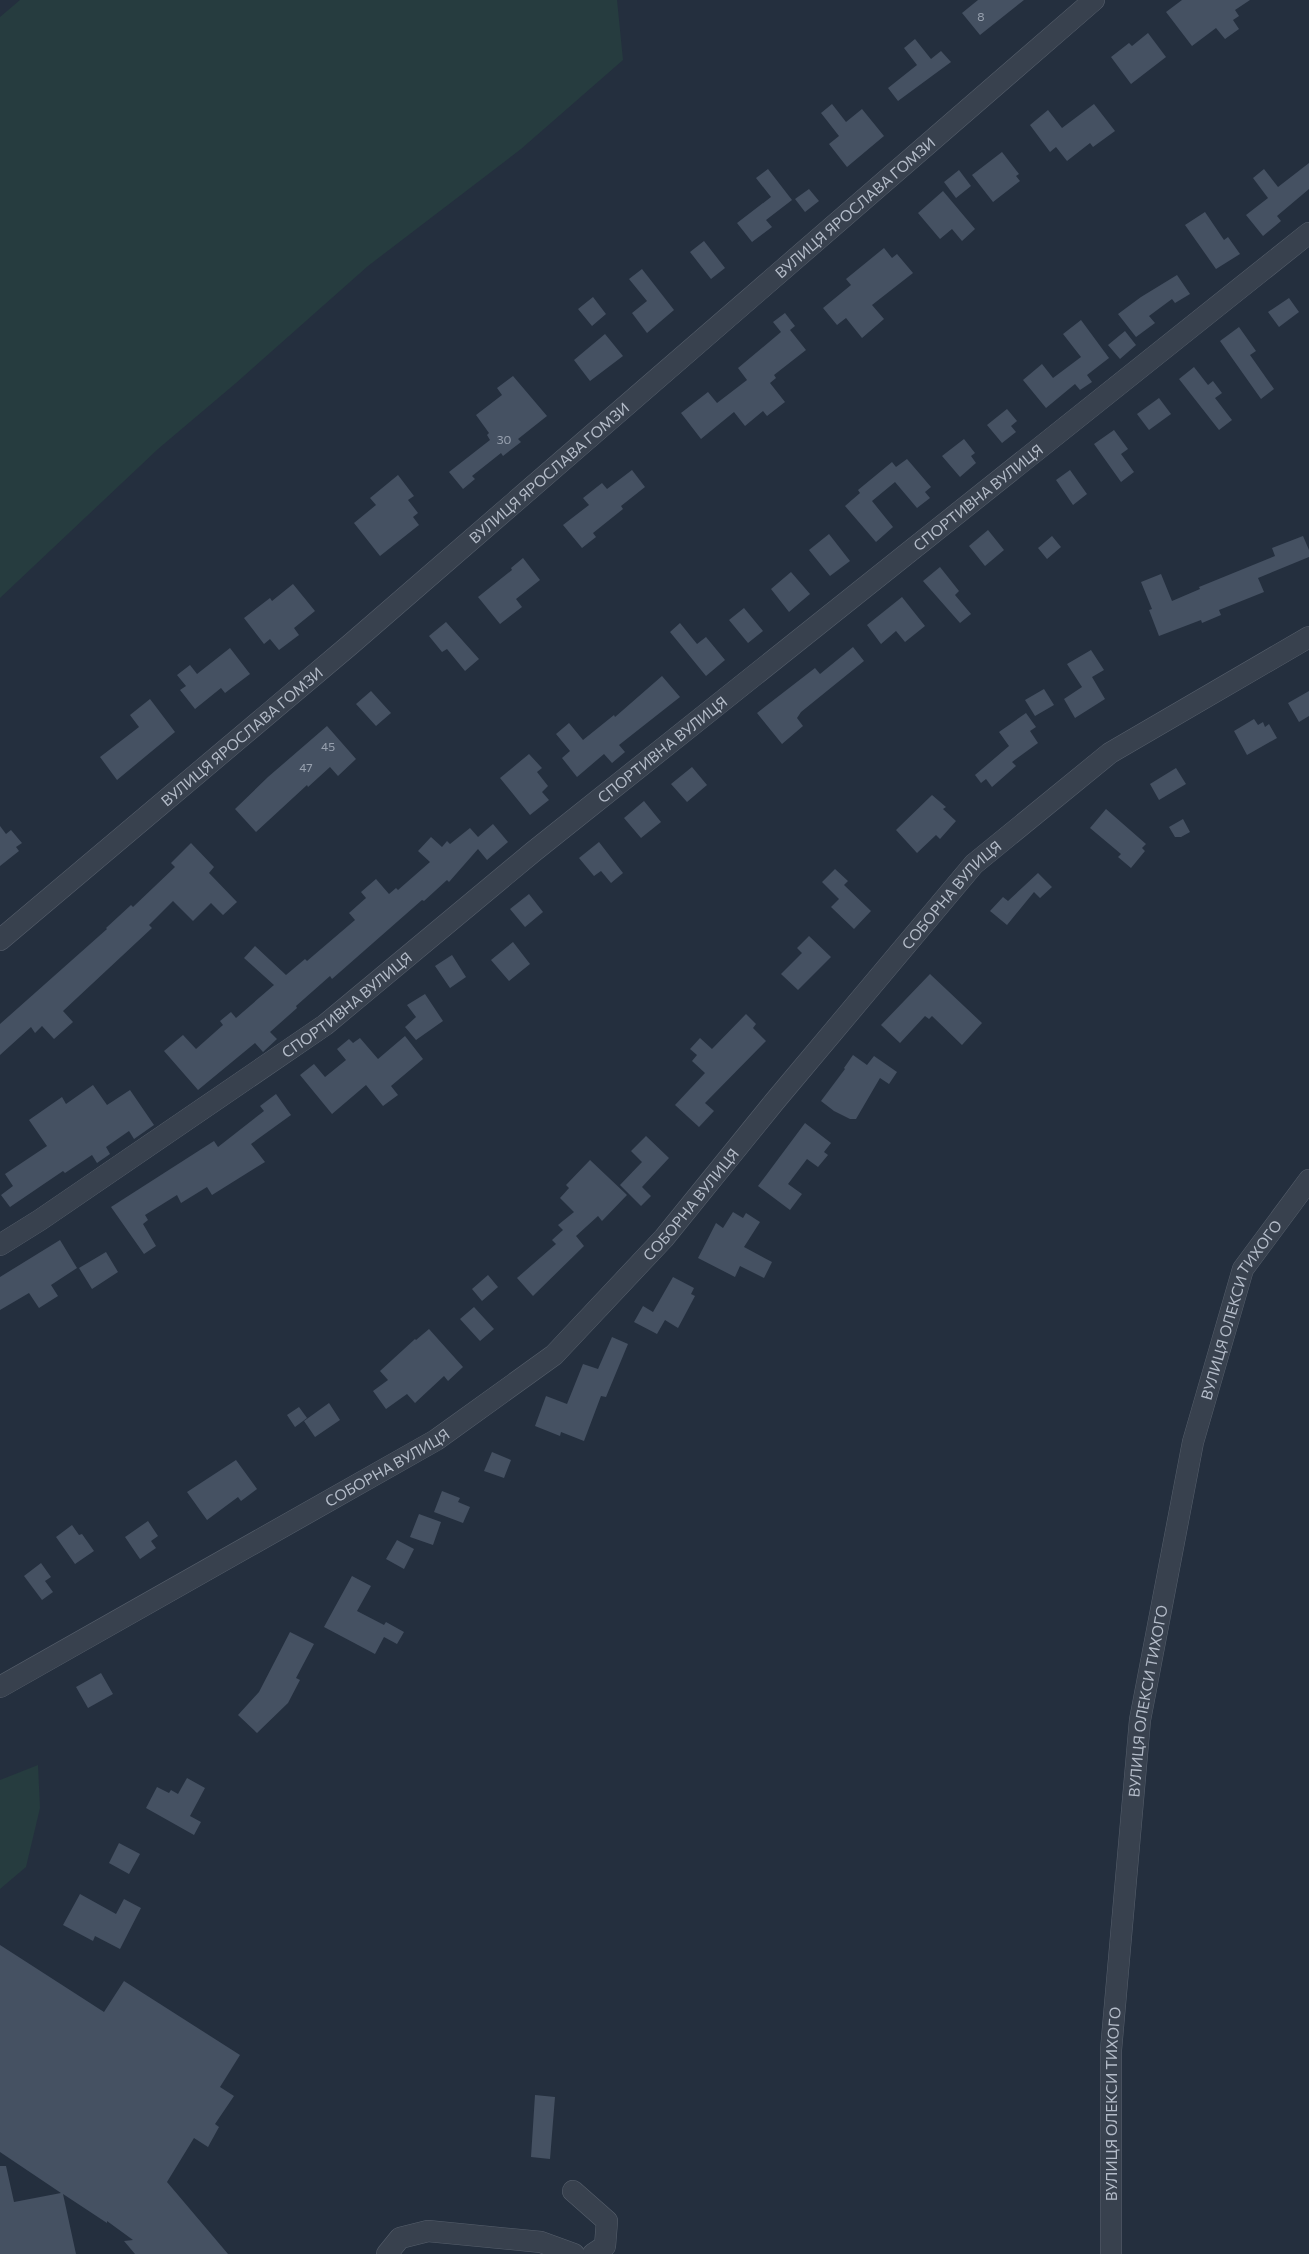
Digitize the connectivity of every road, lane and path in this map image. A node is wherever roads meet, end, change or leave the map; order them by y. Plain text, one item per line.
1 (1094, 0) edge
2 (1309, 233) edge
3 (1309, 637) edge
4 (0, 940) edge
5 (1309, 1180) edge
6 (0, 1245) edge
7 (0, 1686) edge
8 (572, 2191) dead end
9 (387, 2254) edge
10 (574, 2254) edge
11 (593, 2254) edge
12 (1111, 2254) edge

1 - 4 street, ВУЛИЦЯ ЯРОСЛАВА ГОМЗИ
2 - 6 street, СПОРТИВНА ВУЛИЦЯ
3 - 7 street, СОБОРНА ВУЛИЦЯ
5 - 12 street, ВУЛИЦЯ ОЛЕКСИ ТИХОГО
8 - 11 street
9 - 10 street

